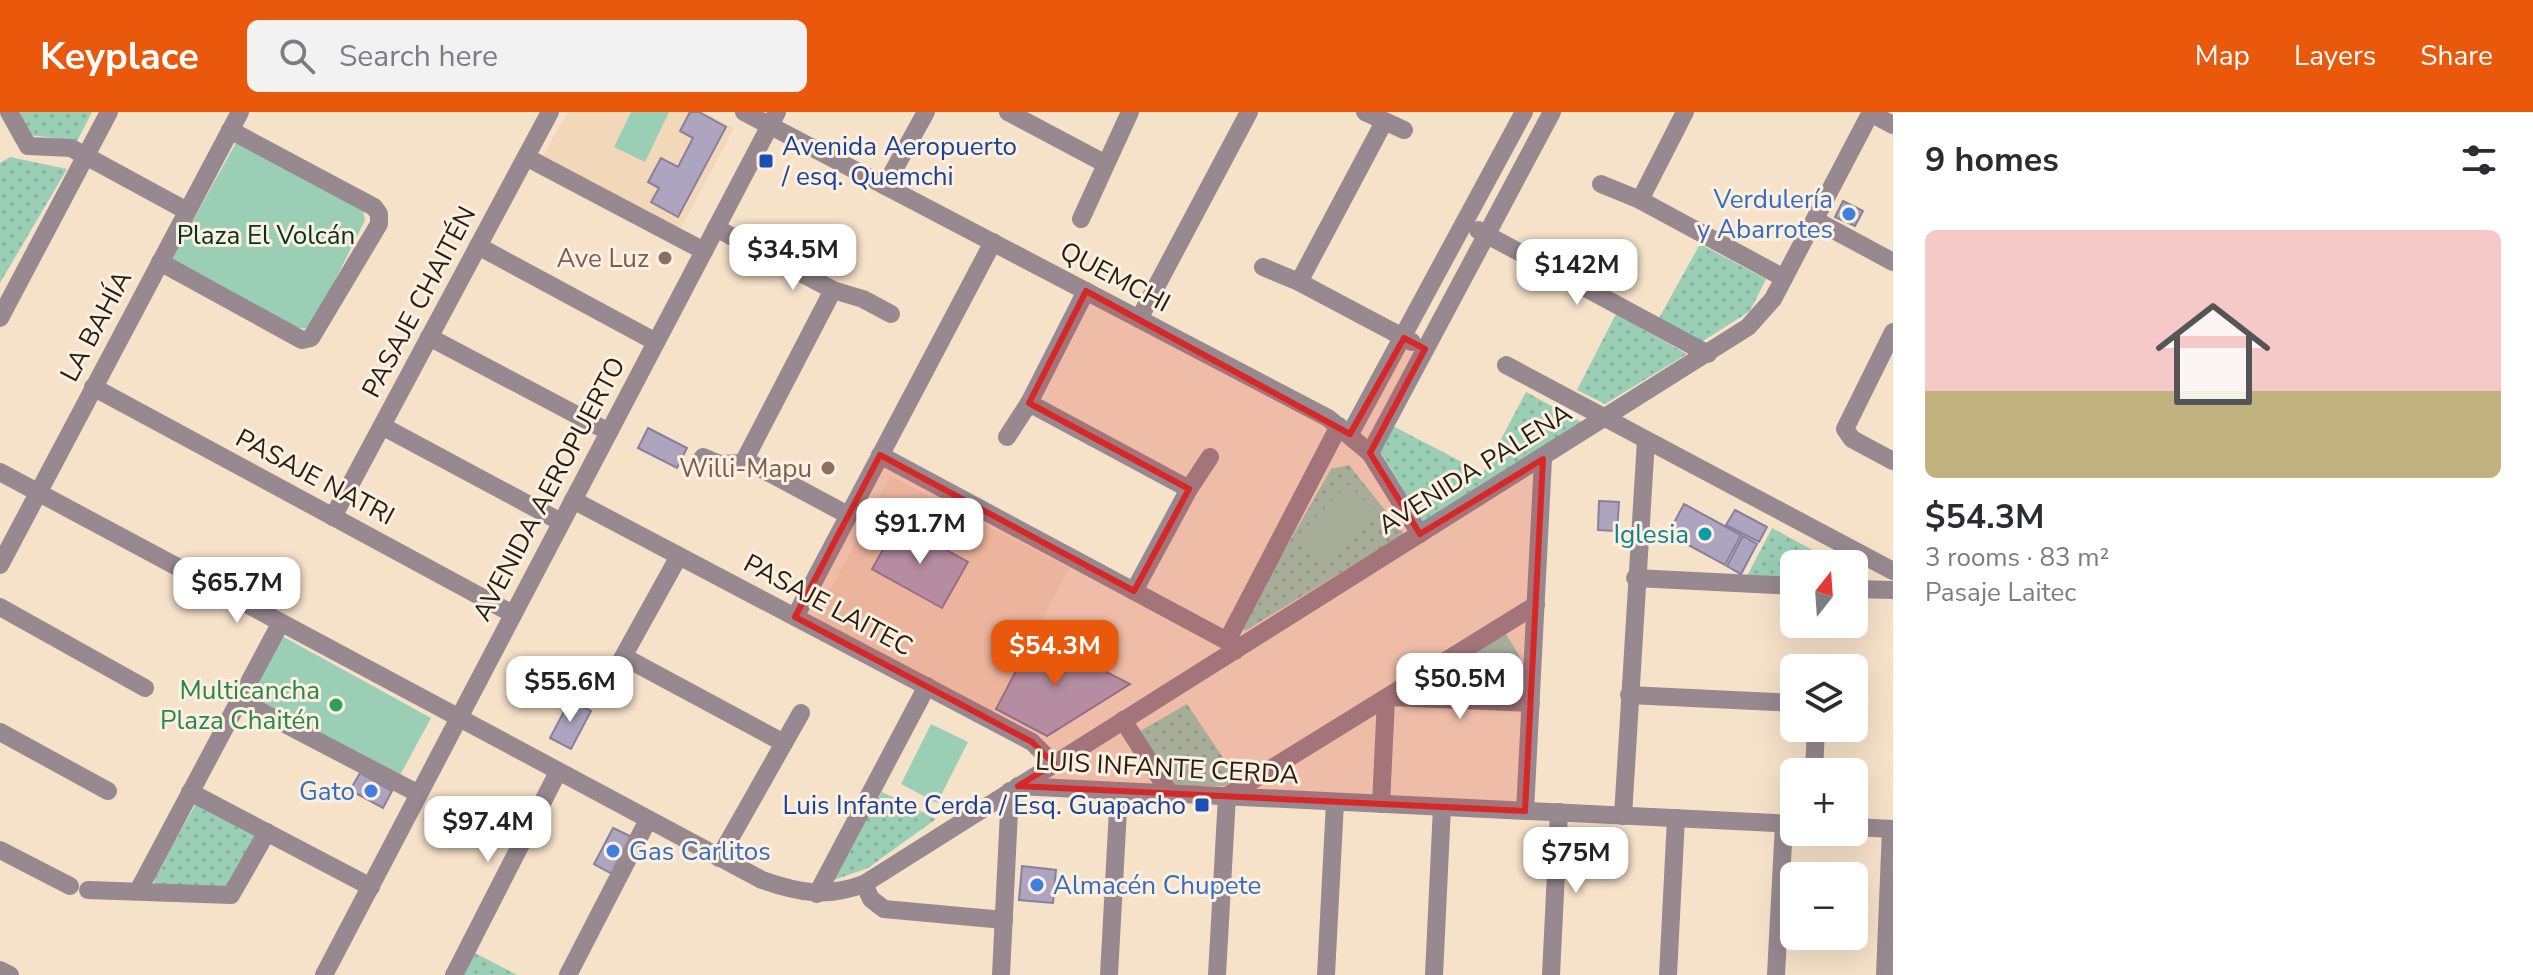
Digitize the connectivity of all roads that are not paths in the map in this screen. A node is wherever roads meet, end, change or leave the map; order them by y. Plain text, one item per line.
1 (9, 112) edge
2 (109, 112) edge
3 (240, 112) edge
4 (550, 112) edge
5 (744, 112) edge
6 (926, 112) edge
7 (1008, 112) edge
8 (1130, 112) edge
9 (1249, 112) edge
10 (1365, 112) edge
11 (1524, 112) edge
12 (1552, 112) edge
13 (1685, 112) edge
14 (1871, 113) edge
15 (774, 119) edge
16 (1384, 122) junction
17 (1893, 125) edge
18 (230, 130) junction
19 (1404, 130) dead end
20 (85, 157) junction
21 (526, 157) junction
22 (1104, 163) junction
23 (1601, 184) dead end
24 (885, 186) junction
25 (1640, 200) junction
26 (187, 211) junction
27 (1081, 219) dead end
28 (1815, 220) junction
29 (1465, 223) junction
30 (716, 228) junction
31 (1487, 235) junction
32 (993, 242) junction
33 (478, 246) junction
34 (704, 251) junction
35 (160, 262) junction
36 (1893, 262) edge
37 (1263, 267) dead end
38 (1784, 278) junction
39 (1299, 282) junction
40 (833, 290) junction
41 (1086, 291) junction
42 (891, 314) dead end
43 (0, 318) edge
44 (1139, 319) junction
45 (1893, 332) edge
46 (429, 337) junction
47 (1404, 338) junction
48 (656, 342) junction
49 (1425, 349) junction
50 (1708, 354) junction
51 (1506, 365) dead end
52 (93, 387) junction
53 (1029, 403) junction
54 (1604, 418) junction
55 (382, 426) junction
56 (1344, 430) junction
57 (609, 432) junction
58 (1007, 437) dead end
59 (1646, 440) junction
60 (1370, 453) junction
61 (880, 455) junction
62 (703, 457) dead end
63 (1210, 457) dead end
64 (1543, 459) junction
65 (745, 460) junction
66 (1893, 461) edge
67 (0, 472) edge
68 (1189, 489) junction
69 (36, 493) junction
70 (573, 500) junction
71 (848, 515) junction
72 (333, 517) junction
73 (561, 522) junction
74 (1420, 534) junction
75 (679, 556) junction
76 (0, 565) edge
77 (1893, 571) edge
78 (1635, 578) junction
79 (1780, 585) edge
80 (1868, 589) edge
81 (1893, 590) edge
82 (1134, 591) junction
83 (1536, 605) junction
84 (0, 607) edge
85 (513, 614) junction
86 (795, 617) junction
87 (280, 624) junction
88 (1231, 646) junction
89 (626, 658) junction
90 (927, 686) junction
91 (145, 688) dead end
92 (603, 693) dead end
93 (1629, 695) junction
94 (1388, 698) junction
95 (239, 700) junction
96 (1780, 702) edge
97 (1531, 703) junction
98 (801, 713) dead end
99 (458, 719) junction
100 (1123, 720) junction
101 (0, 732) edge
102 (784, 743) junction
103 (1054, 764) junction
104 (558, 772) junction
105 (1014, 789) junction
106 (108, 791) dead end
107 (1119, 791) junction
108 (190, 792) junction
109 (419, 794) junction
110 (1170, 794) junction
111 (1227, 796) junction
112 (1335, 802) junction
113 (1381, 804) junction
114 (1442, 807) junction
115 (1525, 811) junction
116 (1559, 812) junction
117 (1623, 816) junction
118 (1676, 818) junction
119 (648, 820) junction
120 (1780, 824) edge
121 (1868, 828) edge
122 (1892, 829) edge
123 (267, 832) junction
124 (1787, 846) edge
125 (0, 850) edge
126 (719, 858) junction
127 (864, 884) junction
128 (371, 887) junction
129 (138, 891) junction
130 (817, 894) junction
131 (1004, 920) junction
132 (0, 970) edge
133 (10, 975) edge
134 (324, 975) edge
135 (454, 975) edge
136 (568, 975) edge
137 (1001, 975) edge
138 (1109, 975) edge
139 (1217, 975) edge
140 (1326, 975) edge
141 (1434, 975) edge
142 (1551, 975) edge
143 (1668, 975) edge
144 (1776, 975) edge
145 (1885, 975) edge

1 - 20 street
2 - 20 street
3 - 18 street, LA BAHÍA
4 - 21 street, PASAJE CHAITÉN
5 - 15 street, QUEMCHI
6 - 24 street
7 - 22 street
8 - 22 street
9 - 44 street
10 - 16 street
11 - 29 street
12 - 31 street
13 - 25 street
14 - 17 street
14 - 28 street, AVENIDA PALENA
15 - 24 street, QUEMCHI
15 - 30 street, AVENIDA AEROPUERTO
16 - 19 street
16 - 39 street
18 - 26 street, LA BAHÍA
18 - 35 street
20 - 26 street
20 - 43 street
21 - 33 street, PASAJE CHAITÉN
21 - 34 street
22 - 27 street
23 - 25 street
24 - 32 street, QUEMCHI
25 - 38 street
26 - 35 street, LA BAHÍA
28 - 36 street
28 - 38 street, AVENIDA PALENA
29 - 31 street
29 - 47 street
30 - 34 street, AVENIDA AEROPUERTO
30 - 40 street
31 - 49 street
31 - 50 street
32 - 41 street, QUEMCHI
32 - 61 street
33 - 46 street, PASAJE CHAITÉN
33 - 48 street
34 - 48 street, AVENIDA AEROPUERTO
35 - 52 street, LA BAHÍA
37 - 39 street
38 - 50 street, AVENIDA PALENA
39 - 47 street
40 - 42 street
40 - 65 street
41 - 44 street, QUEMCHI
41 - 53 street
44 - 56 street, QUEMCHI
45 - 66 street
46 - 55 street, PASAJE CHAITÉN
46 - 57 street
47 - 49 street
47 - 56 street
48 - 57 street, AVENIDA AEROPUERTO
49 - 60 street
50 - 54 street, AVENIDA PALENA
51 - 54 street
52 - 69 street, LA BAHÍA
52 - 72 street, PASAJE NATRI
53 - 58 street
53 - 68 street
54 - 59 street
54 - 64 street, AVENIDA PALENA
55 - 72 street, PASAJE CHAITÉN
55 - 73 street
56 - 60 street, QUEMCHI
56 - 88 street
57 - 70 street, AVENIDA AEROPUERTO
59 - 77 street
59 - 78 street
60 - 74 street, QUEMCHI
61 - 71 street
61 - 82 street
62 - 65 street
63 - 68 street
64 - 74 street, AVENIDA PALENA
64 - 83 street
65 - 71 street
67 - 69 street, LUIS INFANTE CERDA
68 - 82 street
69 - 76 street, LA BAHÍA
69 - 87 street, LUIS INFANTE CERDA
70 - 73 street, AVENIDA AEROPUERTO
70 - 75 street, PASAJE LAITEC
71 - 86 street
72 - 85 street, PASAJE NATRI
73 - 85 street, AVENIDA AEROPUERTO
74 - 88 street, AVENIDA PALENA
75 - 86 street, PASAJE LAITEC
75 - 89 street
78 - 79 street
78 - 93 street
80 - 81 street
82 - 88 street
83 - 94 street
83 - 97 street
84 - 91 street
85 - 99 street, AVENIDA AEROPUERTO
86 - 90 street, PASAJE LAITEC
87 - 95 street
87 - 99 street, LUIS INFANTE CERDA
88 - 100 street, AVENIDA PALENA
89 - 92 street
89 - 102 street
90 - 103 street, PASAJE LAITEC
90 - 130 street
93 - 96 street
93 - 117 street
94 - 97 street
94 - 111 street
94 - 113 street
95 - 108 street
95 - 109 street
97 - 115 street
98 - 102 street
99 - 104 street, LUIS INFANTE CERDA
99 - 109 street, AVENIDA AEROPUERTO
100 - 103 street, AVENIDA PALENA
100 - 110 street
101 - 106 street
102 - 126 street
103 - 105 street, AVENIDA PALENA
104 - 119 street, LUIS INFANTE CERDA
104 - 135 street
105 - 107 street, LUIS INFANTE CERDA
105 - 127 street, LUIS INFANTE CERDA
105 - 131 street
107 - 110 street, LUIS INFANTE CERDA
107 - 138 street
108 - 123 street
108 - 129 street
109 - 128 street, AVENIDA AEROPUERTO
110 - 111 street, LUIS INFANTE CERDA
111 - 112 street, LUIS INFANTE CERDA
111 - 139 street
112 - 113 street, LUIS INFANTE CERDA
112 - 140 street
113 - 114 street, LUIS INFANTE CERDA
114 - 115 street, LUIS INFANTE CERDA
114 - 141 street
115 - 116 street, LUIS INFANTE CERDA
116 - 117 street, LUIS INFANTE CERDA
116 - 142 street
117 - 118 street, LUIS INFANTE CERDA
118 - 120 street, LUIS INFANTE CERDA
118 - 143 street
119 - 126 street, LUIS INFANTE CERDA
119 - 136 street
121 - 122 street
122 - 145 street
123 - 128 street
123 - 129 street
124 - 144 street
125 - 129 street
126 - 130 street, LUIS INFANTE CERDA
127 - 130 street, LUIS INFANTE CERDA
127 - 131 street
128 - 134 street, AVENIDA AEROPUERTO
131 - 137 street
132 - 133 street

